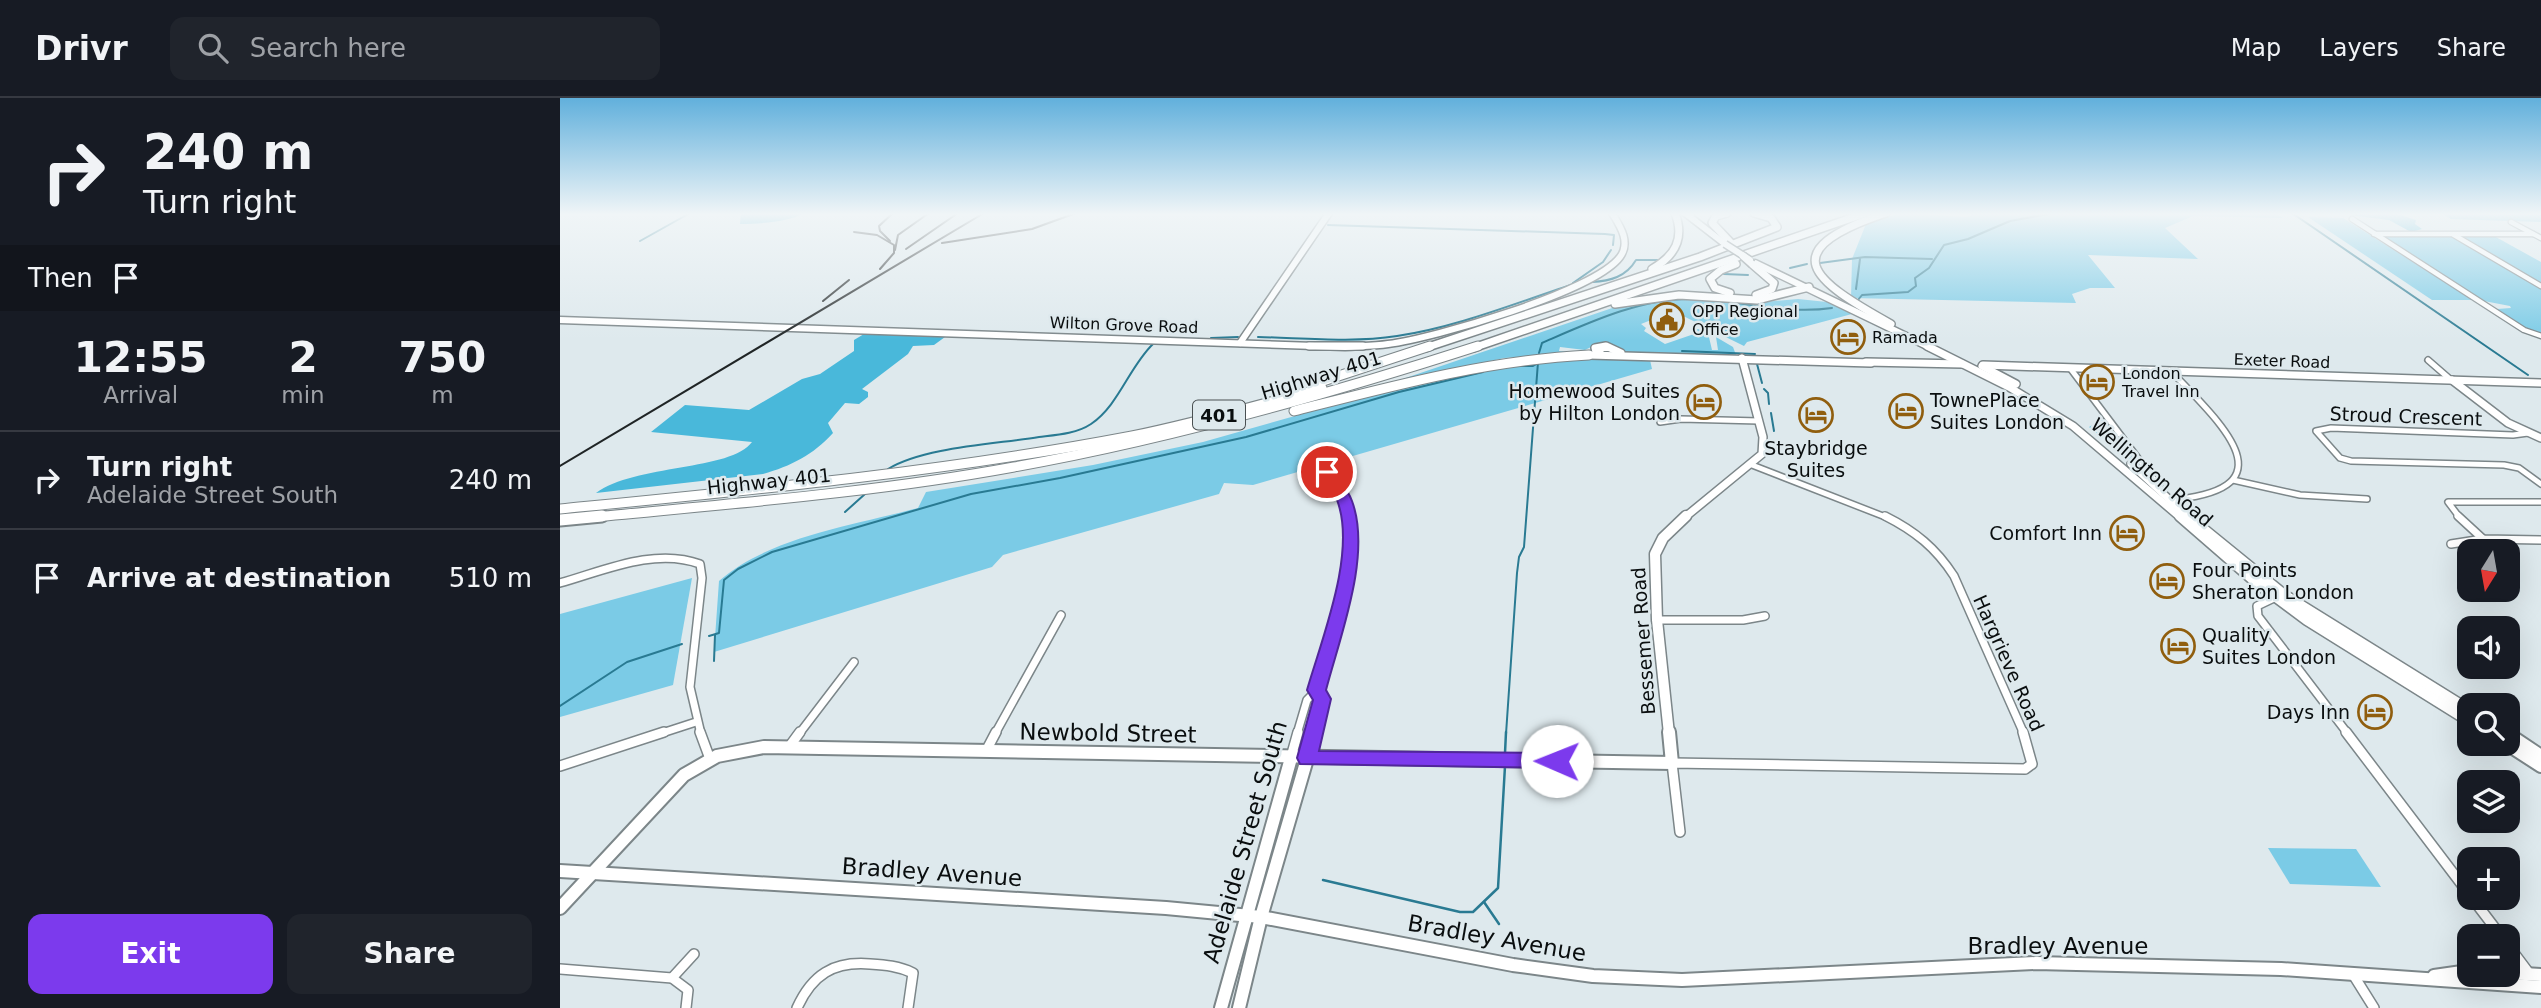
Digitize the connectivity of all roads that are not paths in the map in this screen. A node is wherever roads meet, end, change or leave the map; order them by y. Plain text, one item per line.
1 (1300, 255) edge
2 (1621, 255) edge
3 (1672, 255) edge
4 (1704, 255) edge
5 (1726, 255) edge
6 (1741, 255) edge
7 (1744, 255) edge
8 (1763, 255) edge
9 (1815, 255) edge
10 (2407, 255) edge
11 (2489, 255) edge
12 (1743, 256) edge
13 (1755, 263) junction
14 (2541, 286) edge
15 (1806, 288) junction
16 (1584, 296) junction
17 (560, 320) edge
18 (1891, 324) junction
19 (1525, 329) junction
20 (2541, 336) edge
21 (1240, 343) junction
22 (1589, 355) joint
23 (1607, 355) junction
24 (1742, 358) junction
25 (2428, 360) dead end
26 (1977, 366) junction
27 (2070, 368) junction
28 (2171, 371) junction
29 (2451, 380) junction
30 (2541, 383) edge
31 (1190, 421) junction
32 (1759, 421) junction
33 (1660, 422) dead end
34 (2528, 433) junction
35 (2541, 438) edge
36 (1079, 455) junction
37 (1752, 465) junction
38 (1327, 472) dead end
39 (2232, 480) junction
40 (2541, 484) edge
41 (2367, 499) dead end
42 (2165, 500) junction
43 (2541, 502) edge
44 (560, 509) edge
45 (560, 520) edge
46 (2483, 539) edge
47 (2520, 540) edge
48 (2541, 540) edge
49 (2457, 542) edge
50 (2451, 544) dead end
51 (560, 583) edge
52 (2280, 596) junction
53 (1061, 615) dead end
54 (1765, 616) dead end
55 (1657, 620) junction
56 (854, 662) dead end
57 (1317, 690) junction
58 (2457, 703) edge
59 (2457, 713) edge
60 (696, 722) junction
61 (2520, 744) edge
62 (789, 748) junction
63 (2520, 750) edge
64 (985, 752) junction
65 (1291, 758) junction
66 (1307, 758) junction
67 (710, 759) junction
68 (2539, 760) edge
69 (1672, 763) junction
70 (560, 766) edge
71 (1680, 832) dead end
72 (560, 871) edge
73 (592, 873) junction
74 (2457, 878) edge
75 (560, 908) edge
76 (1245, 915) junction
77 (1261, 917) junction
78 (694, 954) dead end
79 (2520, 959) edge
80 (560, 969) edge
81 (2457, 973) edge
82 (2353, 974) junction
83 (2520, 976) edge
84 (672, 978) junction
85 (2429, 978) junction
86 (2539, 982) edge
87 (686, 1008) edge
88 (797, 1008) edge
89 (908, 1008) edge
90 (1221, 1008) edge
91 (1239, 1008) edge
92 (2374, 1008) edge

1 - 21 main road
2 - 21 main road, Wilton Grove Road
3 - 16 highway
4 - 16 highway
5 - 31 highway, Highway 401 / 401
6 - 19 highway, Highway 401 / 401
7 - 13 main road, Wellington Road, bridge
8 - 13 highway
9 - 18 highway
10 - 20 street
11 - 14 street
12 - 13 highway, bridge
13 - 15 main road, Wellington Road
15 - 18 main road, Wellington Road
15 - 19 highway
15 - 26 main road, Wellington Road
16 - 31 highway
17 - 21 main road, Wilton Grove Road
18 - 26 main road, Wellington Road
19 - 36 highway, Highway 401 / 401
22 - 23 main road, Exeter Road
22 - 36 highway
23 - 24 main road, Exeter Road
23 - 24 main road, Exeter Road
24 - 26 main road, Exeter Road
24 - 32 main road
25 - 29 street
26 - 27 main road, Exeter Road
26 - 42 main road, Wellington Road
26 - 42 main road, Wellington Road
27 - 28 main road, Exeter Road
27 - 42 street
28 - 29 main road, Exeter Road
28 - 39 street
29 - 30 main road, Exeter Road
29 - 34 main road
31 - 44 highway, Highway 401 / 401
32 - 33 street
32 - 37 main road
34 - 35 main road
34 - 40 street, Stroud Crescent
36 - 45 highway, Highway 401 / 401
37 - 55 main road, Bessemer Road
37 - 69 street, Hargrieve Road
38 - 57 street, Adelaide Street South
39 - 41 street
39 - 42 street
42 - 52 main road, Wellington Road
43 - 46 street
47 - 48 street
49 - 50 street
51 - 60 street
52 - 58 main road, Wellington Road
52 - 59 main road, Wellington Road
52 - 74 street
53 - 64 street
54 - 55 street
55 - 69 main road, Bessemer Road
56 - 62 street
57 - 65 street, Adelaide Street South
57 - 66 street, Adelaide Street South
60 - 67 street
60 - 70 street
61 - 68 main road
62 - 64 main road, Newbold Street
62 - 67 main road, Newbold Street
63 - 68 main road
64 - 65 main road, Newbold Street
65 - 66 main road, Newbold Street
65 - 76 main road, Adelaide Street South
66 - 69 main road, Newbold Street
66 - 77 main road, Adelaide Street South
67 - 73 main road, Newbold Street
69 - 71 street
72 - 73 main road, Bradley Avenue
73 - 75 main road, Newbold Street
73 - 76 main road, Bradley Avenue
76 - 77 main road, Bradley Avenue
76 - 90 main road, Adelaide Street South
77 - 82 main road, Bradley Avenue
77 - 91 main road, Adelaide Street South
78 - 84 street
79 - 86 street
80 - 84 street
81 - 85 main road, Bradley Avenue
82 - 85 main road, Bradley Avenue
82 - 92 street
83 - 86 main road
84 - 87 street
85 - 86 main road, Bradley Avenue
88 - 89 street

